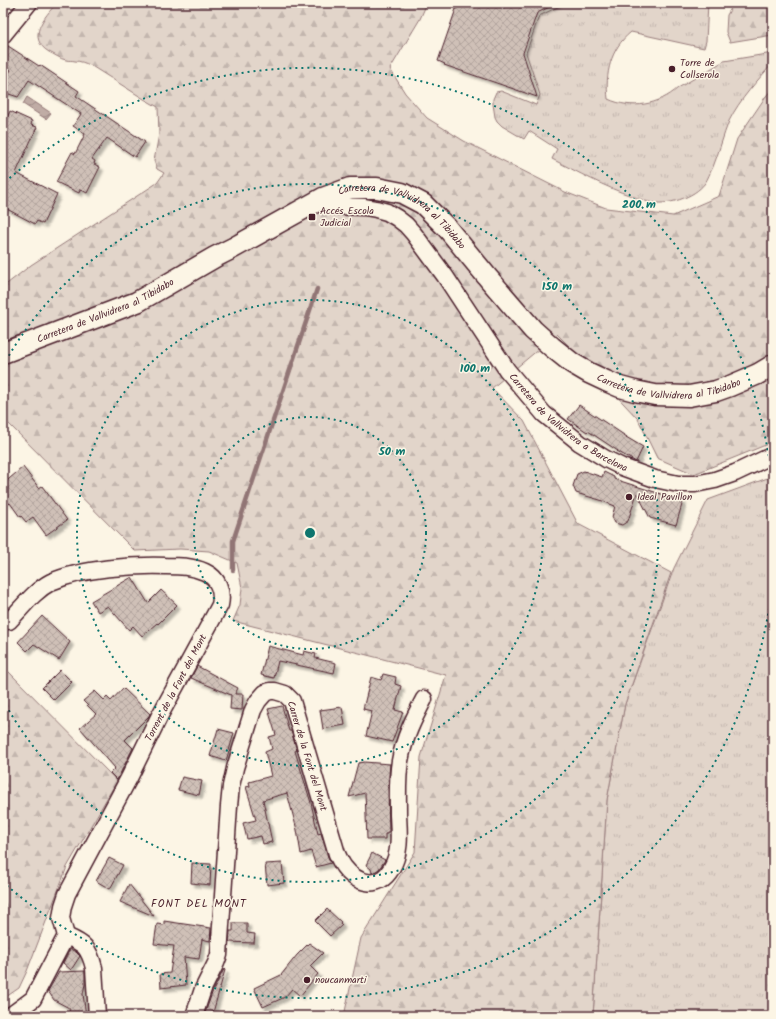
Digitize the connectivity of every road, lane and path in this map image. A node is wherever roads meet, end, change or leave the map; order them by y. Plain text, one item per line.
1 (29, 3) edge
2 (3, 35) edge
3 (323, 198) junction
4 (3, 352) edge
5 (773, 365) edge
6 (773, 455) edge
7 (9, 621) dead end
8 (424, 699) dead end
9 (66, 936) junction
10 (10, 1016) edge
11 (97, 1016) edge
12 (194, 1016) edge

1 - 2 street
3 - 4 street, Carretera de Vallvidrera al Tibidabo
3 - 5 street, Carretera de Vallvidrera al Tibidabo
3 - 6 street, Carretera de Vallvidrera a Barcelona
7 - 9 street, Torrent de la Font del Mont
8 - 12 street, Carrer de la Font del Mont
9 - 10 street
9 - 11 street

